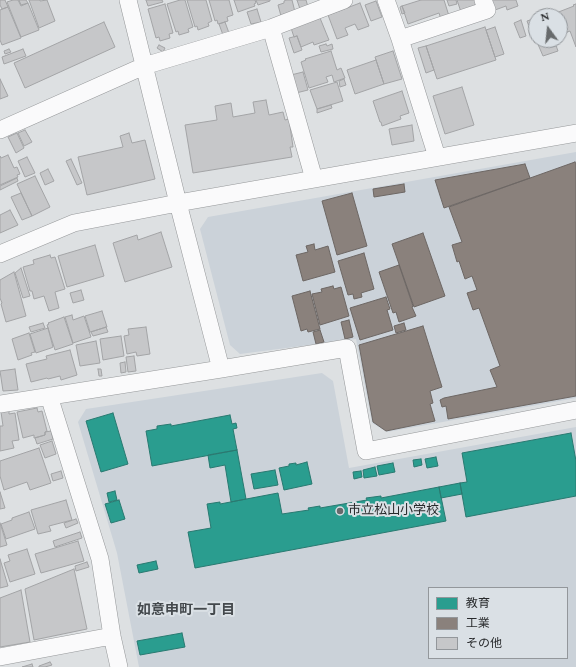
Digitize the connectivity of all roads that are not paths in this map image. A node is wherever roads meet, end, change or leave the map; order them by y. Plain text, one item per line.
1 (128, 0) edge
2 (344, 0) edge
3 (386, 0) edge
4 (483, 0) edge
5 (271, 28) junction
6 (400, 38) junction
7 (144, 66) junction
8 (0, 130) edge
9 (576, 133) edge
10 (437, 158) junction
11 (314, 179) junction
12 (178, 203) junction
13 (0, 254) edge
14 (221, 369) junction
15 (50, 396) junction
16 (0, 404) edge
17 (576, 410) edge
18 (112, 636) junction
19 (0, 657) edge
20 (119, 667) edge

1 - 7 street
2 - 5 street
3 - 6 street
4 - 6 street
5 - 7 street
5 - 11 street
6 - 10 street
7 - 8 street
7 - 12 street
9 - 10 street
10 - 11 street
11 - 12 street
12 - 13 street
12 - 14 street
14 - 15 street
14 - 17 street
15 - 16 street
15 - 18 street
18 - 19 street
18 - 20 street

